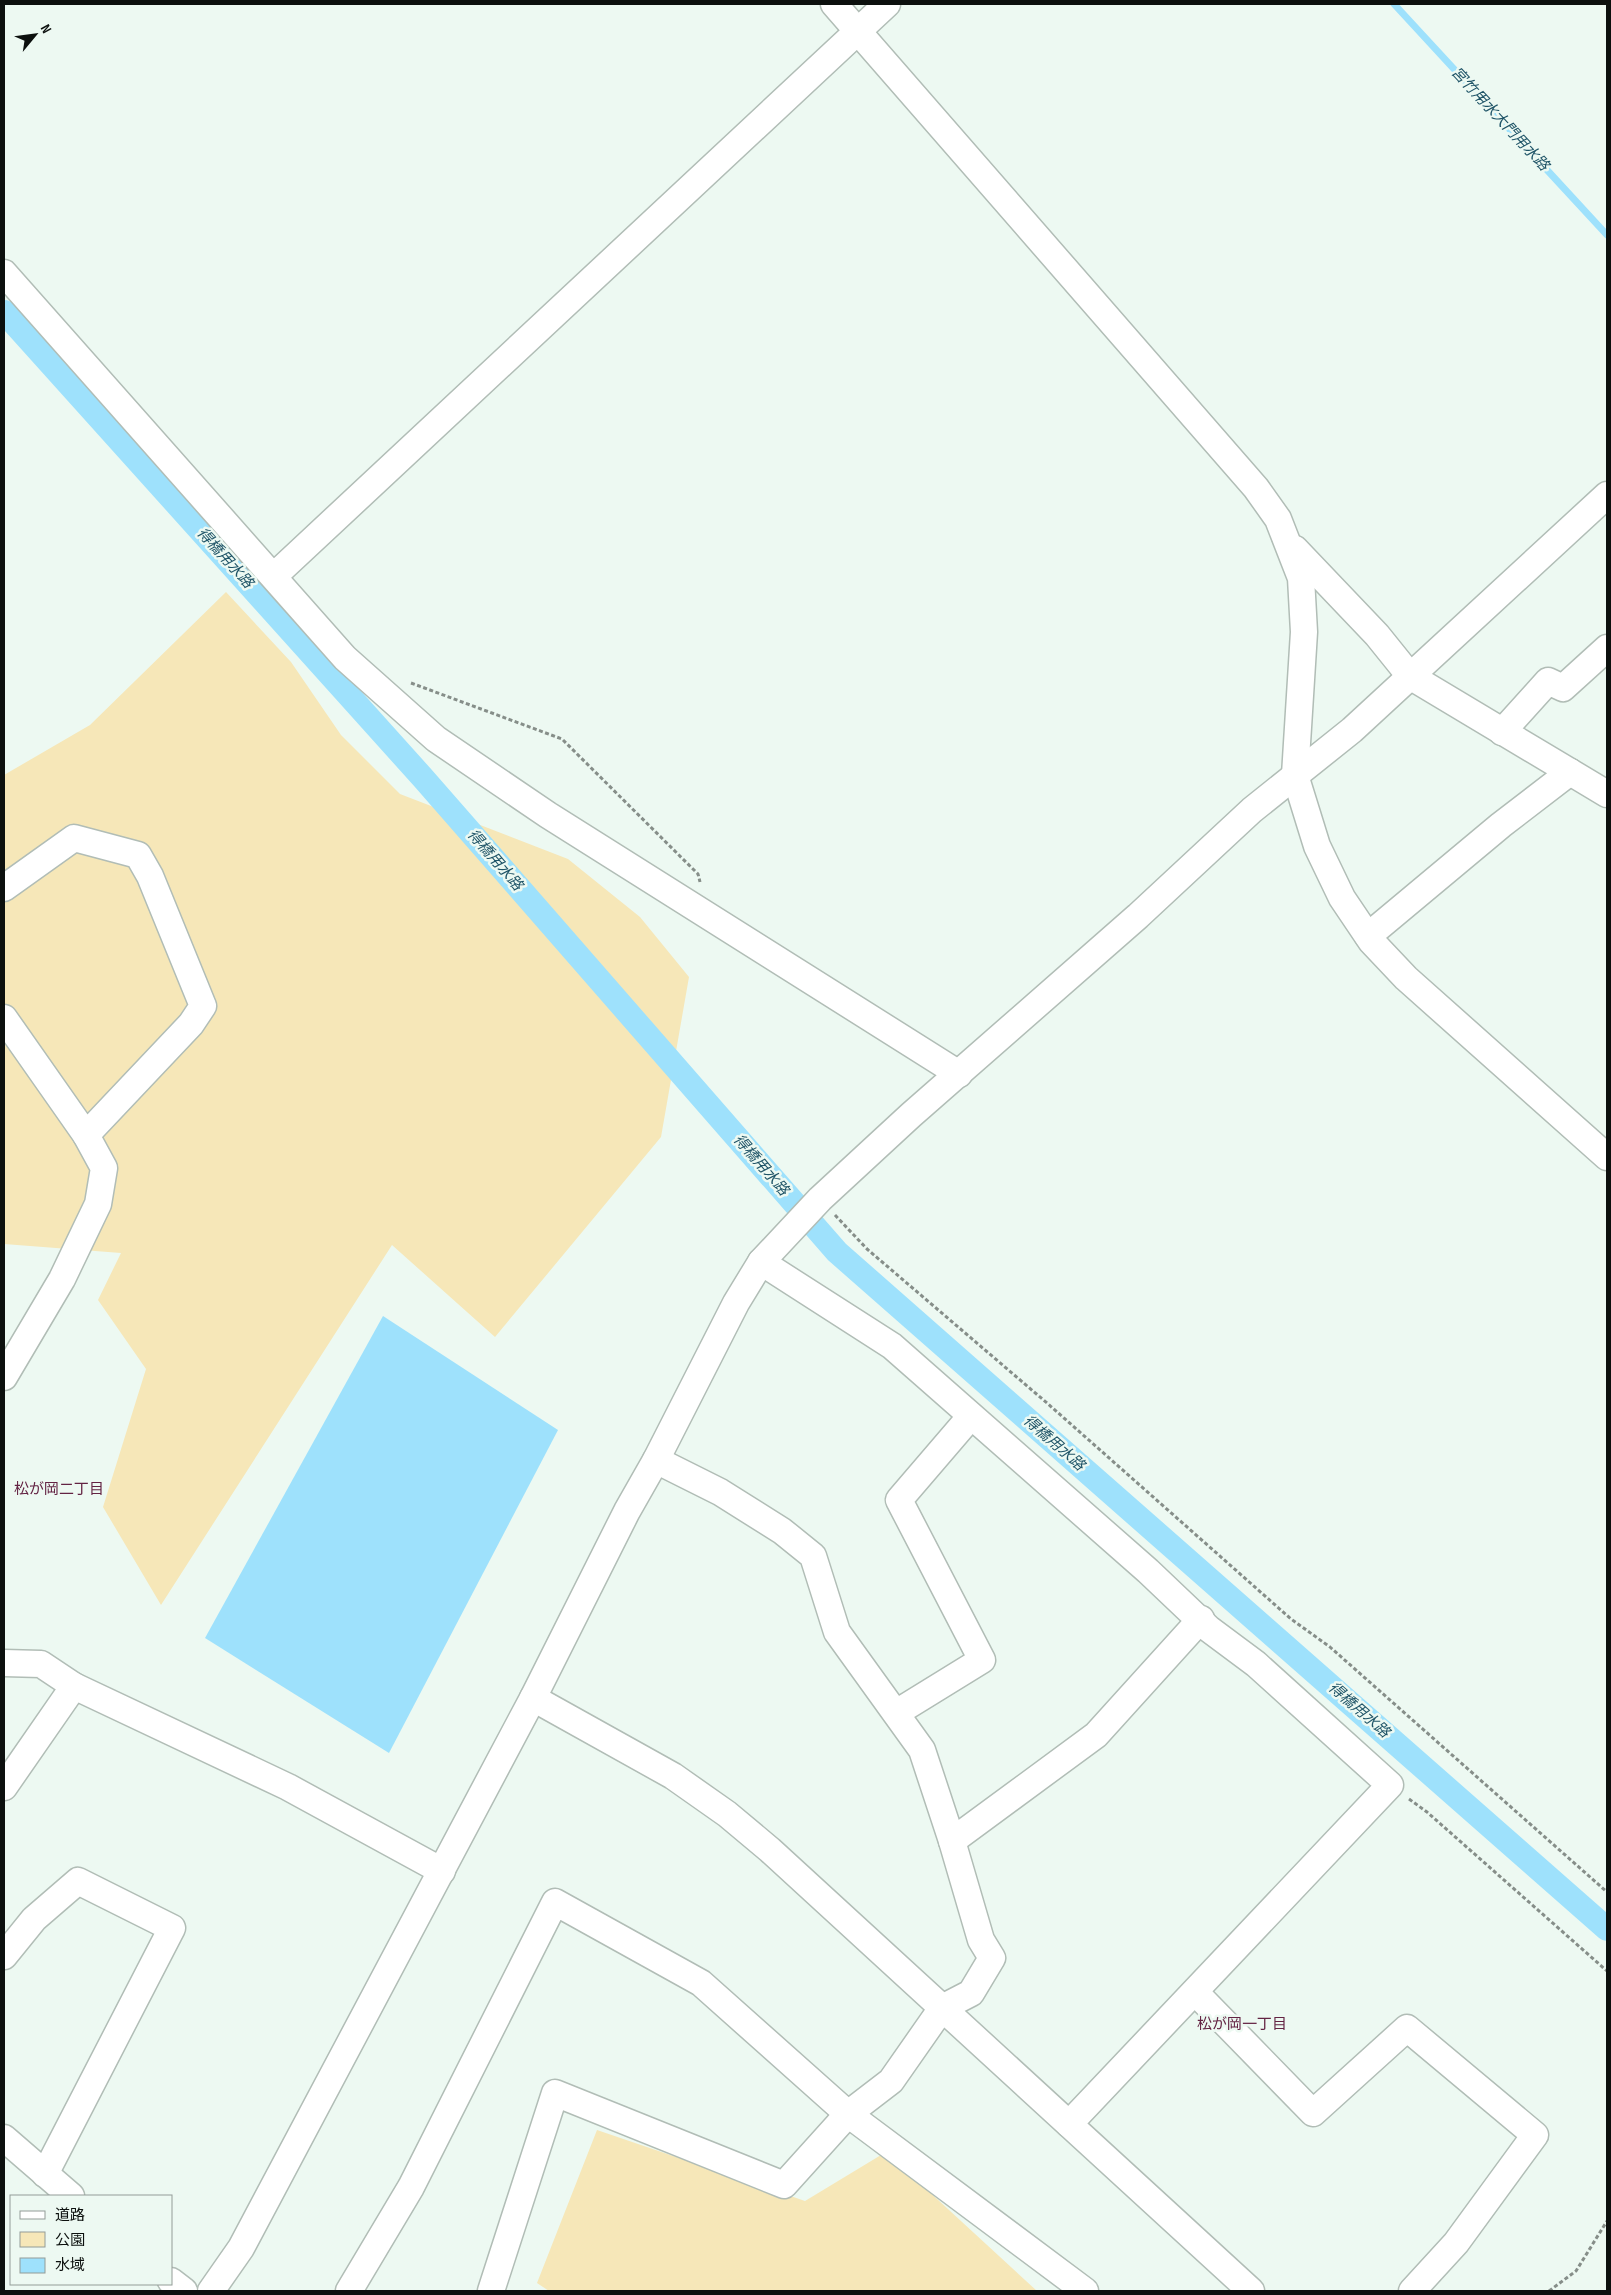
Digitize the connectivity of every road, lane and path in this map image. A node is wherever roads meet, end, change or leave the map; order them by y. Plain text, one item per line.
1 (834, 4) edge
2 (887, 4) edge
3 (858, 30) junction
4 (4, 274) edge
5 (1603, 507) edge
6 (1286, 540) junction
7 (274, 576) junction
8 (1607, 648) edge
9 (1410, 676) junction
10 (408, 682) dead end
11 (1502, 732) junction
12 (1570, 772) junction
13 (1295, 775) junction
14 (1607, 794) edge
15 (4, 888) edge
16 (708, 916) junction
17 (1368, 936) junction
18 (4, 1018) edge
19 (959, 1074) junction
20 (86, 1135) junction
21 (1607, 1156) edge
22 (816, 1204) junction
23 (761, 1262) junction
24 (4, 1378) edge
25 (972, 1416) junction
26 (656, 1460) junction
27 (1201, 1619) junction
28 (4, 1664) edge
29 (74, 1686) junction
30 (533, 1698) junction
31 (896, 1713) junction
32 (1390, 1785) junction
33 (4, 1787) edge
34 (952, 1841) junction
35 (442, 1871) junction
36 (1607, 1892) edge
37 (4, 1956) edge
38 (1607, 1971) edge
39 (1195, 1992) junction
40 (942, 2008) junction
41 (848, 2114) junction
42 (1069, 2124) junction
43 (4, 2138) edge
44 (44, 2174) junction
45 (70, 2195) edge
46 (1607, 2221) edge
47 (172, 2282) edge
48 (184, 2291) edge
49 (211, 2291) edge
50 (349, 2291) edge
51 (491, 2291) edge
52 (1085, 2291) edge
53 (1251, 2291) edge
54 (1412, 2291) edge
55 (1549, 2291) edge

1 - 3 street
2 - 3 street
3 - 6 street
3 - 7 street
4 - 7 street
5 - 9 street
6 - 9 street
6 - 13 street
7 - 16 street
8 - 11 street
9 - 11 street
9 - 13 street
10 - 16 path
11 - 12 street
12 - 14 street
12 - 17 street
13 - 17 street
13 - 19 street
15 - 20 street
16 - 19 street
17 - 21 street
18 - 20 street
19 - 22 street
20 - 24 street
22 - 23 street
22 - 36 path
23 - 25 street
23 - 26 street
25 - 27 street
25 - 31 street
26 - 30 street
26 - 31 street
27 - 32 street
27 - 34 street
28 - 29 street
29 - 33 street
29 - 35 street
30 - 35 street
30 - 40 street
31 - 34 street
32 - 38 path
32 - 39 street
34 - 40 street
35 - 49 street
37 - 44 street
39 - 42 street
39 - 54 street
40 - 41 street
40 - 42 street
41 - 50 street
41 - 51 street
41 - 52 street
42 - 53 street
43 - 44 street
44 - 45 street
46 - 55 path
47 - 48 street

